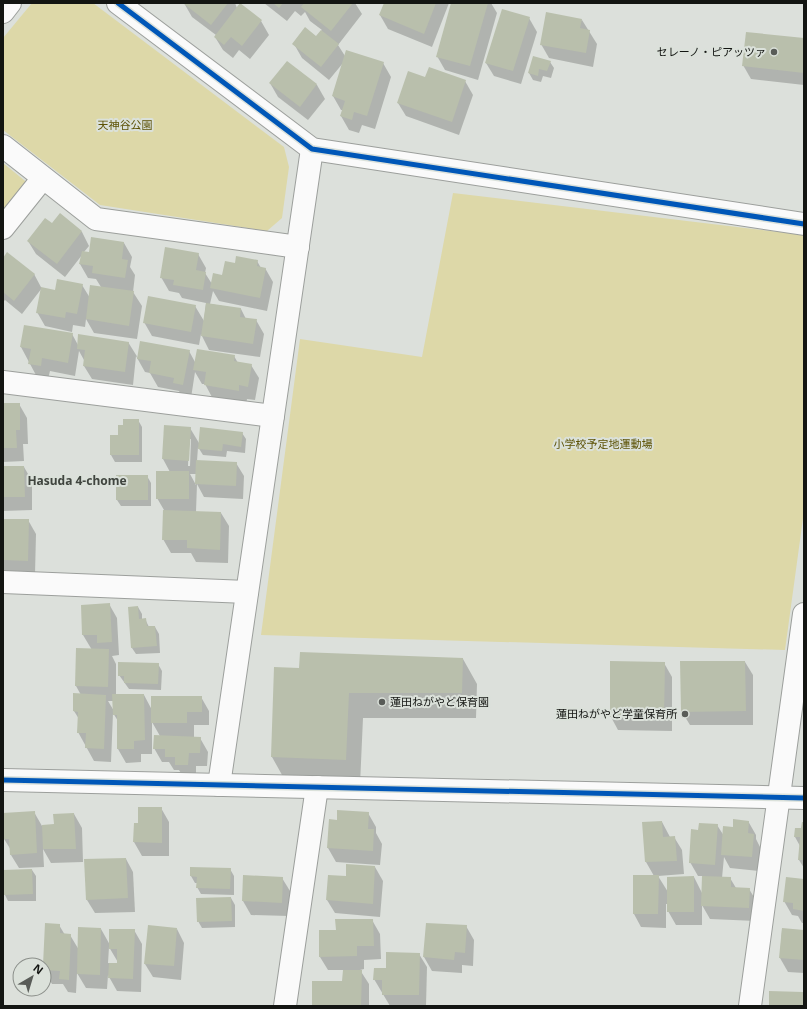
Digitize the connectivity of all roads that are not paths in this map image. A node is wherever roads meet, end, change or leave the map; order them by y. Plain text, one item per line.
1 (10, 3) edge
2 (118, 3) edge
3 (3, 12) edge
4 (3, 146) edge
5 (312, 149) junction
6 (44, 178) junction
7 (804, 224) edge
8 (3, 228) edge
9 (298, 247) junction
10 (3, 382) edge
11 (273, 416) junction
12 (3, 582) edge
13 (247, 592) junction
14 (803, 627) edge
15 (3, 780) edge
16 (219, 784) junction
17 (317, 787) junction
18 (779, 797) junction
19 (804, 798) edge
20 (285, 1006) edge
21 (750, 1006) edge

1 - 3 street
2 - 5 street
4 - 6 street
5 - 7 street
5 - 9 street
6 - 8 street
6 - 9 street
9 - 11 street
10 - 11 street
11 - 13 street
12 - 13 street
13 - 16 street
14 - 18 street
15 - 16 street
16 - 17 street
17 - 18 street
17 - 20 street
18 - 19 street
18 - 21 street

